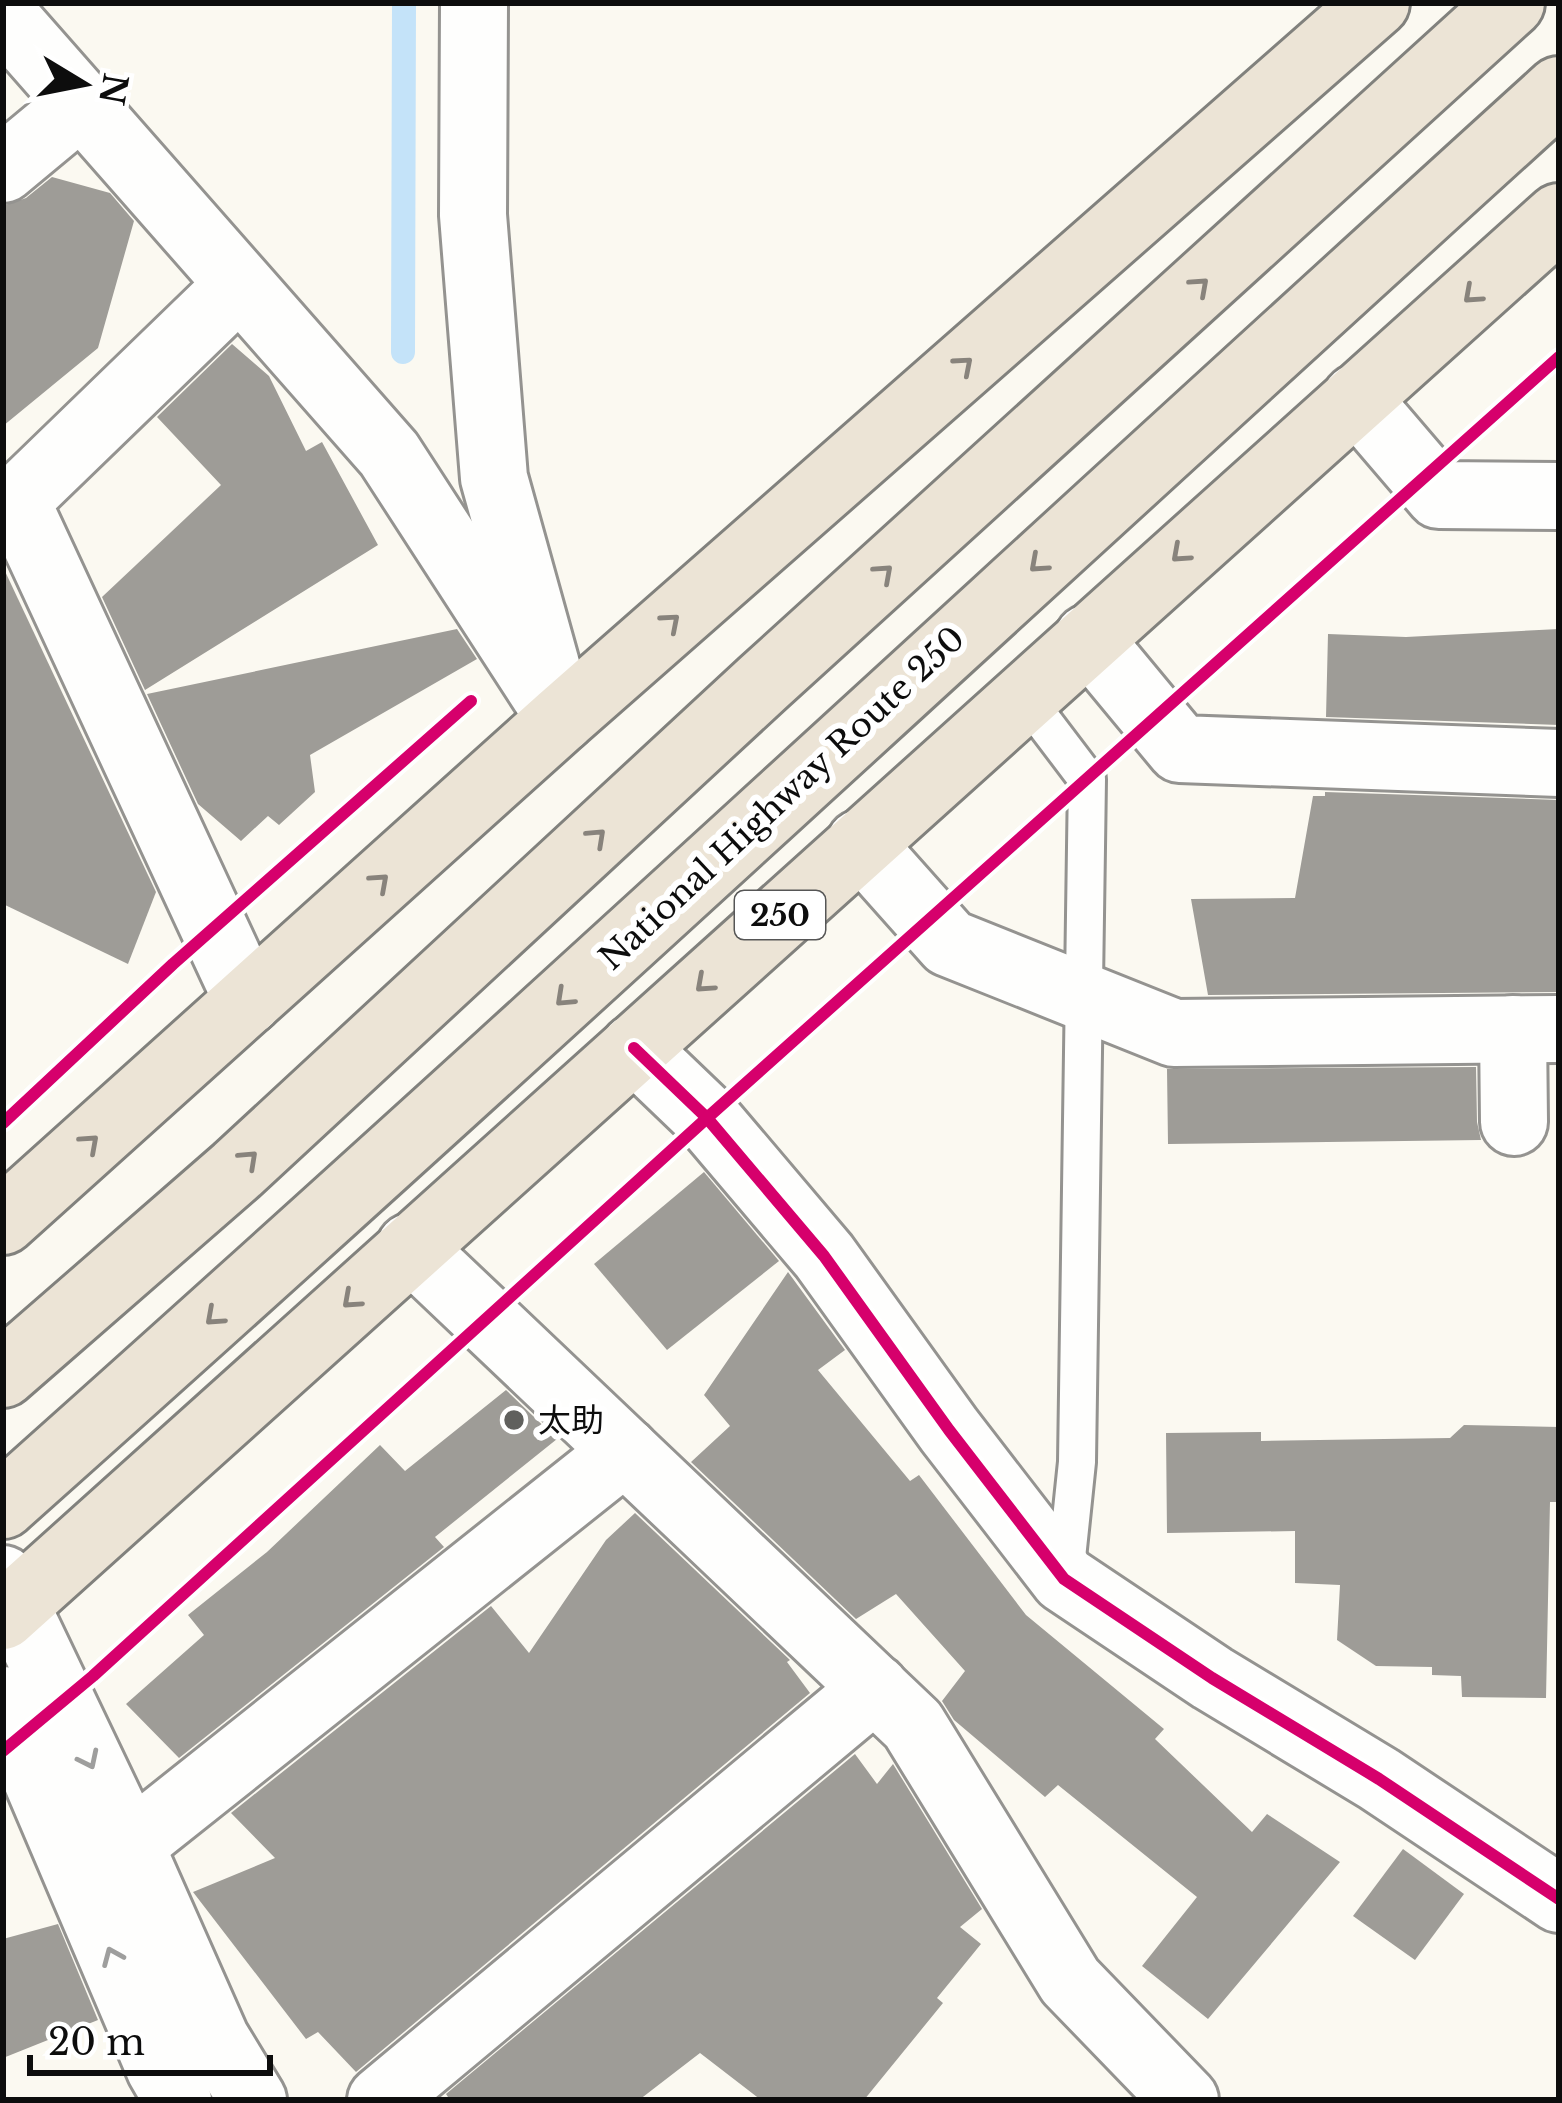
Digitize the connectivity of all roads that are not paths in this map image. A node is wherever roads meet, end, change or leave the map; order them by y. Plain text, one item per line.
1 (474, 3) edge
2 (1376, 3) edge
3 (1510, 3) edge
4 (3, 15) edge
5 (1559, 90) edge
6 (80, 105) junction
7 (3, 170) edge
8 (1559, 217) edge
9 (239, 285) junction
10 (1356, 398) junction
11 (1559, 496) edge
12 (1088, 638) junction
13 (1024, 696) junction
14 (561, 719) junction
15 (1559, 763) edge
16 (860, 843) junction
17 (1083, 997) junction
18 (248, 1001) junction
19 (1536, 1029) edge
20 (634, 1048) junction
21 (1514, 1122) dead end
22 (3, 1221) edge
23 (410, 1247) junction
24 (3, 1374) edge
25 (625, 1451) junction
26 (3, 1505) edge
27 (1064, 1579) junction
28 (7, 1600) edge
29 (875, 1688) junction
30 (3, 1700) edge
31 (130, 1845) junction
32 (1559, 1899) edge
33 (178, 2100) edge
34 (254, 2100) edge
35 (381, 2100) edge
36 (1185, 2100) edge

1 - 14 street
14 -> 2 highway
24 -> 3 highway
4 - 6 street
5 -> 26 highway, National Highway Route 250 / 250
6 - 7 street
6 - 9 street
8 -> 10 highway, 250
9 - 14 street
9 - 18 street
10 - 11 street
10 -> 12 highway, 250
12 - 13 highway, 250
12 - 15 street
13 - 16 highway, 250
13 - 17 lane
18 -> 14 highway
16 - 17 street
16 -> 20 highway, 250
17 - 19 street
17 - 27 lane
22 -> 18 highway
19 - 21 street
20 - 23 highway, 250
20 - 27 street
23 - 25 street
23 -> 28 highway, 250
25 - 29 street
25 - 31 street
27 - 32 street
28 -> 31 street
29 - 35 street
29 - 36 street
33 -> 30 street
31 - 34 street

